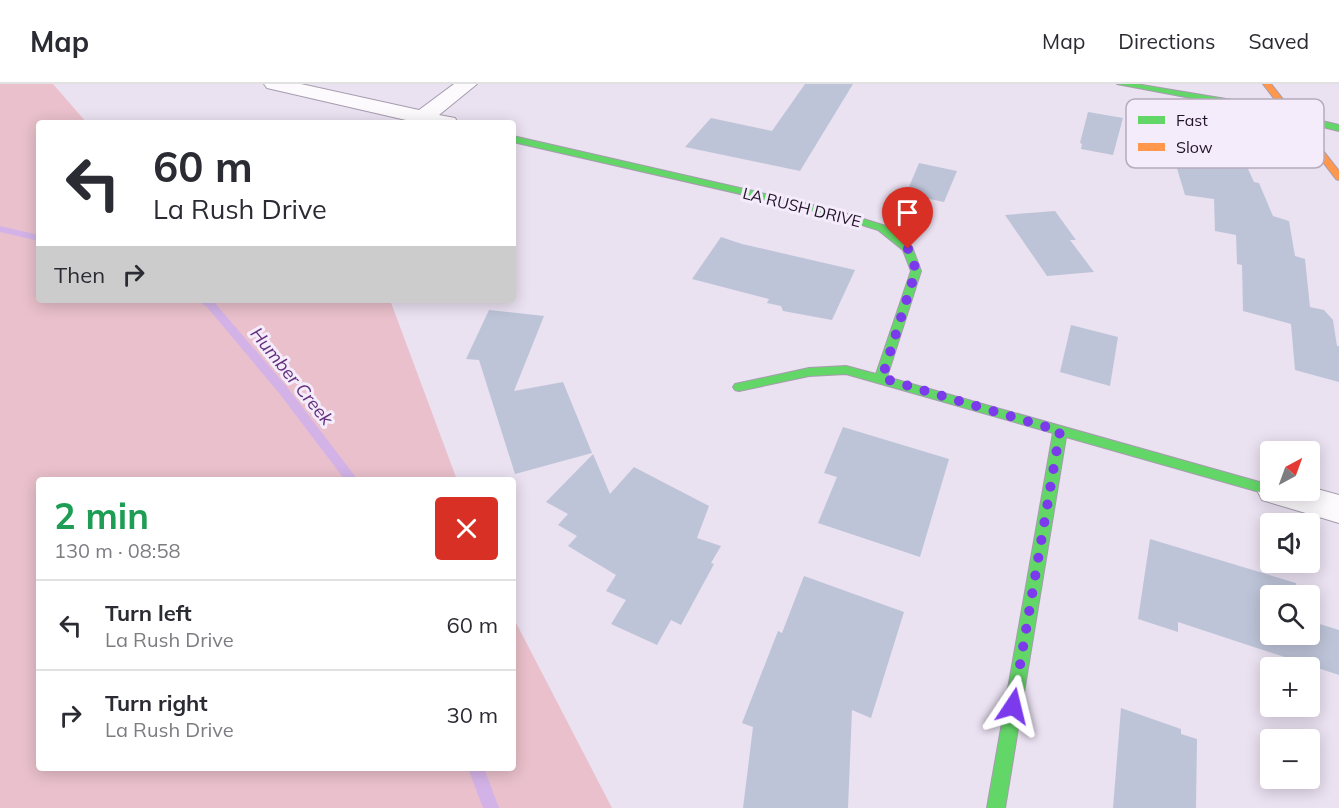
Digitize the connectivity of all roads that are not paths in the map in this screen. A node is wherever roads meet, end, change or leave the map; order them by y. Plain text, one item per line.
1 (274, 84) edge
2 (467, 84) edge
3 (1121, 84) edge
4 (1267, 84) edge
5 (1204, 99) edge
6 (1279, 99) edge
7 (423, 117) junction
8 (435, 120) edge
9 (1324, 124) edge
10 (1339, 128) edge
11 (516, 140) edge
12 (1324, 157) edge
13 (1339, 177) edge
14 (882, 378) junction
15 (739, 387) dead end
16 (1060, 431) junction
17 (1260, 487) edge
18 (1311, 501) edge
19 (1339, 509) edge
20 (996, 808) edge

1 - 7 street
2 - 7 street
3 - 5 street
4 - 6 street
7 - 8 street
9 - 10 street
11 - 14 street, LA RUSH DRIVE
12 - 13 street
14 - 15 street
14 - 16 street
16 - 17 street
16 - 20 street
18 - 19 street

